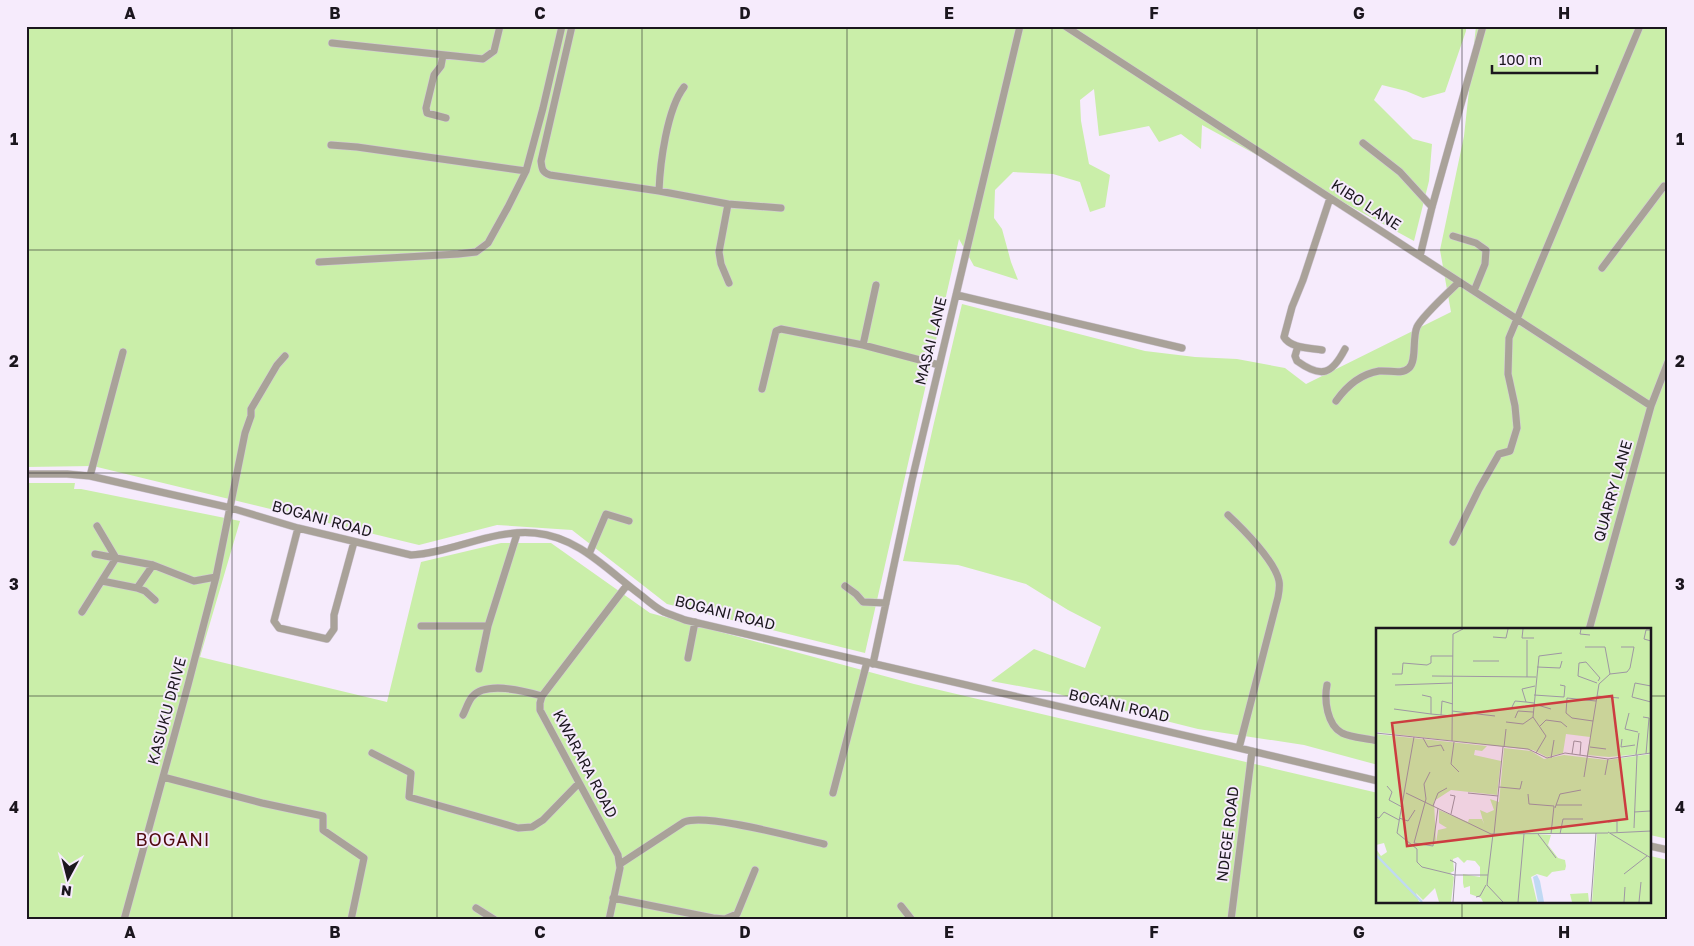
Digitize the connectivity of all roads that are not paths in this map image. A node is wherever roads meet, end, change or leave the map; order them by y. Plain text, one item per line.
1 (500, 26) edge
2 (562, 26) edge
3 (572, 26) edge
4 (1020, 26) edge
5 (1065, 26) edge
6 (1483, 26) edge
7 (1640, 26) edge
8 (332, 43) dead end
9 (443, 55) junction
10 (684, 88) dead end
11 (446, 118) dead end
12 (1362, 143) dead end
13 (331, 145) dead end
14 (526, 170) junction
15 (1668, 188) edge
16 (659, 191) junction
17 (1330, 198) junction
18 (728, 204) junction
19 (1432, 207) junction
20 (781, 208) dead end
21 (1452, 236) dead end
22 (1420, 256) junction
23 (320, 262) dead end
24 (1602, 268) dead end
25 (1459, 282) junction
26 (729, 283) dead end
27 (876, 285) dead end
28 (1474, 291) junction
29 (956, 295) junction
30 (1518, 319) junction
31 (863, 345) junction
32 (1298, 346) junction
33 (1182, 348) dead end
34 (1346, 349) dead end
35 (1322, 350) dead end
36 (124, 352) dead end
37 (285, 356) dead end
38 (1668, 362) edge
39 (939, 365) junction
40 (762, 389) dead end
41 (1336, 402) dead end
42 (1651, 406) junction
43 (26, 474) edge
44 (90, 476) junction
45 (231, 508) junction
46 (1228, 515) dead end
47 (630, 521) dead end
48 (97, 526) dead end
49 (298, 528) junction
50 (517, 534) junction
51 (354, 542) junction
52 (1453, 542) dead end
53 (95, 554) dead end
54 (589, 554) junction
55 (116, 558) junction
56 (153, 565) junction
57 (216, 577) junction
58 (102, 581) junction
59 (627, 585) junction
60 (846, 586) dead end
61 (136, 588) junction
62 (155, 600) dead end
63 (886, 604) junction
64 (82, 612) dead end
65 (695, 622) junction
66 (421, 626) dead end
67 (488, 626) junction
68 (1590, 628) edge
69 (688, 658) dead end
70 (870, 663) junction
71 (480, 670) dead end
72 (1327, 685) dead end
73 (542, 696) junction
74 (464, 715) dead end
75 (1376, 741) edge
76 (1239, 748) junction
77 (1252, 751) junction
78 (372, 753) dead end
79 (163, 777) junction
80 (579, 782) junction
81 (1376, 782) edge
82 (833, 793) dead end
83 (824, 844) dead end
84 (1652, 846) edge
85 (1668, 850) edge
86 (620, 864) junction
87 (755, 870) dead end
88 (613, 898) junction
89 (901, 906) dead end
90 (476, 908) dead end
91 (124, 920) edge
92 (351, 920) edge
93 (495, 920) edge
94 (608, 920) edge
95 (912, 920) edge
96 (1231, 920) edge

1 - 9 street
2 - 14 street
3 - 16 street
4 - 29 street, MASAI LANE
5 - 17 street, KIBO LANE
6 - 19 street
7 - 30 street
8 - 9 street
9 - 11 street
10 - 16 street
12 - 19 street
13 - 14 street
14 - 23 street
15 - 24 street
16 - 18 street
17 - 22 street, KIBO LANE
17 - 32 street
18 - 20 street
18 - 26 street
19 - 22 street
21 - 28 street
22 - 25 street, KIBO LANE
25 - 28 street, KIBO LANE
25 - 41 street
27 - 31 street
28 - 30 street, KIBO LANE
29 - 33 street
29 - 39 street, MASAI LANE
30 - 42 street, KIBO LANE
30 - 52 street
31 - 39 street
31 - 40 street
32 - 34 street
32 - 35 street
36 - 44 street
37 - 45 street, KASUKU DRIVE
38 - 42 street, QUARRY LANE
39 - 63 street, MASAI LANE
42 - 68 street, QUARRY LANE
43 - 44 street, BOGANI ROAD
44 - 45 street, BOGANI ROAD
45 - 49 street, BOGANI ROAD
45 - 57 street, KASUKU DRIVE
46 - 76 street
47 - 54 street
48 - 55 street
49 - 51 street, BOGANI ROAD
49 - 51 street
50 - 51 street, BOGANI ROAD
50 - 54 street, BOGANI ROAD
50 - 67 street
53 - 55 street
54 - 59 street, BOGANI ROAD
55 - 56 street
55 - 58 street
56 - 57 street
56 - 61 street
57 - 79 street, KASUKU DRIVE
58 - 61 street
58 - 64 street
59 - 65 street, BOGANI ROAD
59 - 73 street, KWARARA ROAD
60 - 63 street
61 - 62 street
63 - 70 street, MASAI LANE
65 - 69 street
65 - 70 street, BOGANI ROAD
66 - 67 street
67 - 71 street
70 - 76 street, BOGANI ROAD
70 - 82 street, MASAI LANE
72 - 75 street
73 - 74 street
73 - 80 street, KWARARA ROAD
76 - 77 street, BOGANI ROAD
77 - 81 street, BOGANI ROAD
77 - 96 street, NDEGE ROAD
78 - 80 street
79 - 91 street, KASUKU DRIVE
79 - 92 street
80 - 86 street, KWARARA ROAD
83 - 86 street
84 - 85 street
86 - 88 street
87 - 88 street
88 - 94 street
89 - 95 street
90 - 93 street

